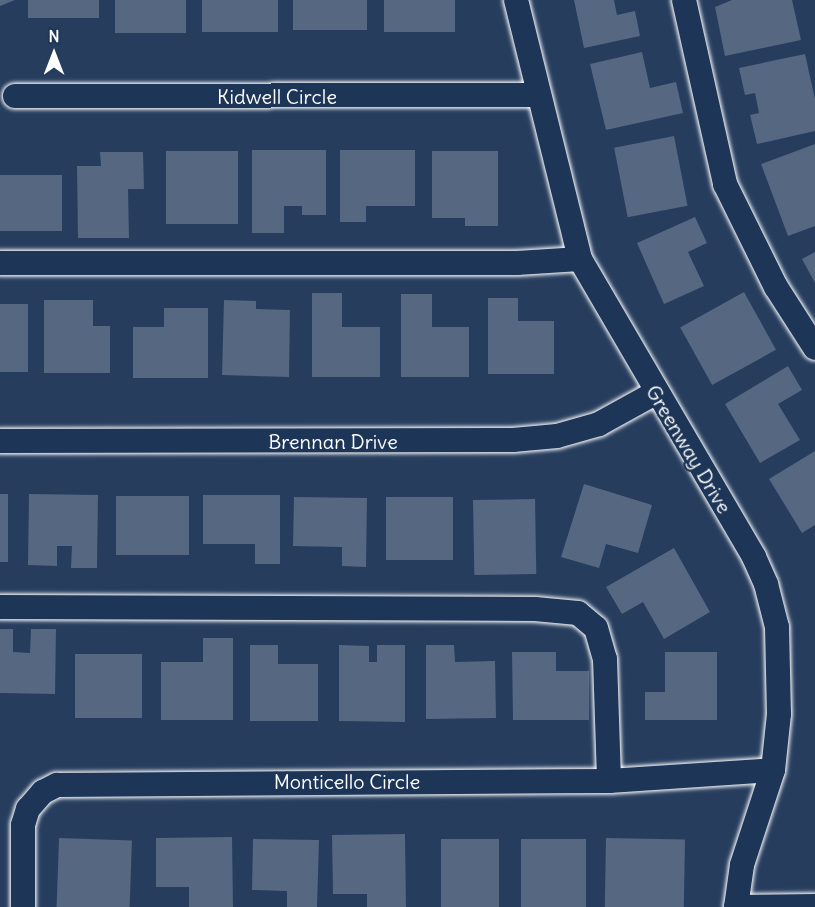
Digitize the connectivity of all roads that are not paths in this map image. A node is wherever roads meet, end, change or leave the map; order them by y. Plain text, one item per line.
1 (516, 0) edge
2 (684, 0) edge
3 (538, 95) junction
4 (15, 96) dead end
5 (580, 259) junction
6 (0, 263) edge
7 (815, 348) edge
8 (656, 393) junction
9 (0, 441) edge
10 (0, 607) edge
11 (773, 771) junction
12 (609, 781) junction
13 (815, 906) edge
14 (23, 907) edge
15 (736, 907) edge

1 - 3 street, Greenway Drive
2 - 7 street
3 - 4 street, Kidwell Circle
3 - 5 street, Greenway Drive
5 - 6 street
5 - 8 street, Greenway Drive
8 - 9 street, Brennan Drive
8 - 11 street, Greenway Drive
10 - 12 street
11 - 12 street, Monticello Circle
11 - 15 street, Greenway Drive
12 - 14 street, Monticello Circle
13 - 15 street

